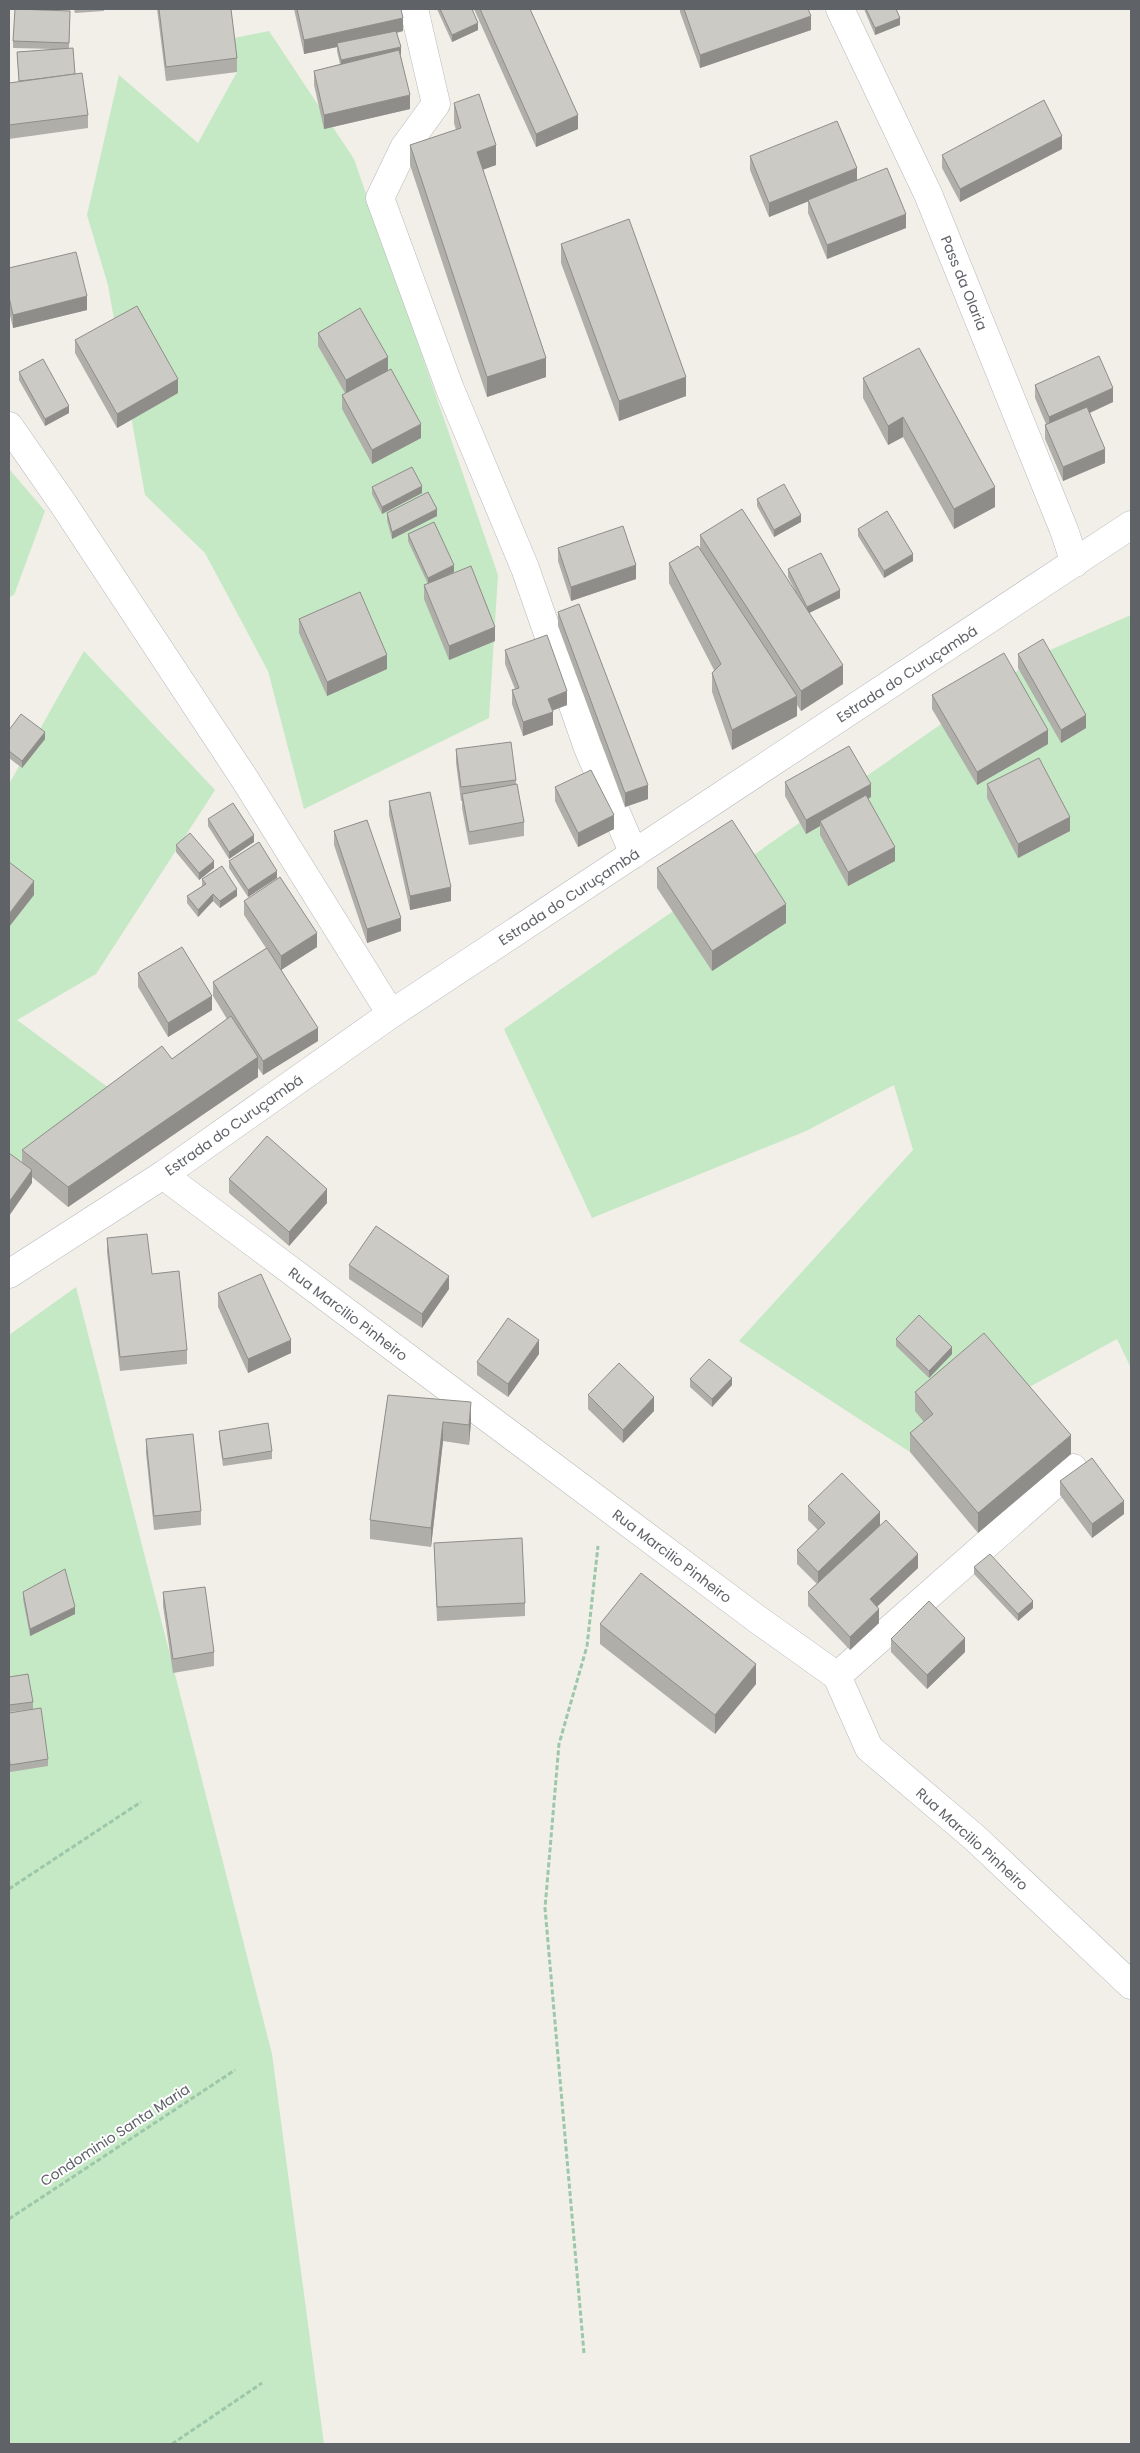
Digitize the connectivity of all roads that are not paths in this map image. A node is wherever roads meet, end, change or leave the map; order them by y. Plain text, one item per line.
1 (414, 9) edge
2 (840, 9) edge
3 (9, 426) edge
4 (1131, 524) edge
5 (1075, 563) junction
6 (634, 854) junction
7 (391, 1014) junction
8 (163, 1176) junction
9 (9, 1274) edge
10 (1073, 1468) dead end
11 (837, 1676) junction
12 (1131, 1985) edge

1 - 6 street
2 - 5 street, Pass da Olaria
3 - 7 street
4 - 5 street, Estrada do Curuçambá
5 - 6 street, Estrada do Curuçambá
6 - 7 street, Estrada do Curuçambá
7 - 8 street, Estrada do Curuçambá
8 - 9 street, Estrada do Curuçambá
8 - 11 street, Rua Marcilio Pinheiro
10 - 11 street
11 - 12 street, Rua Marcilio Pinheiro

